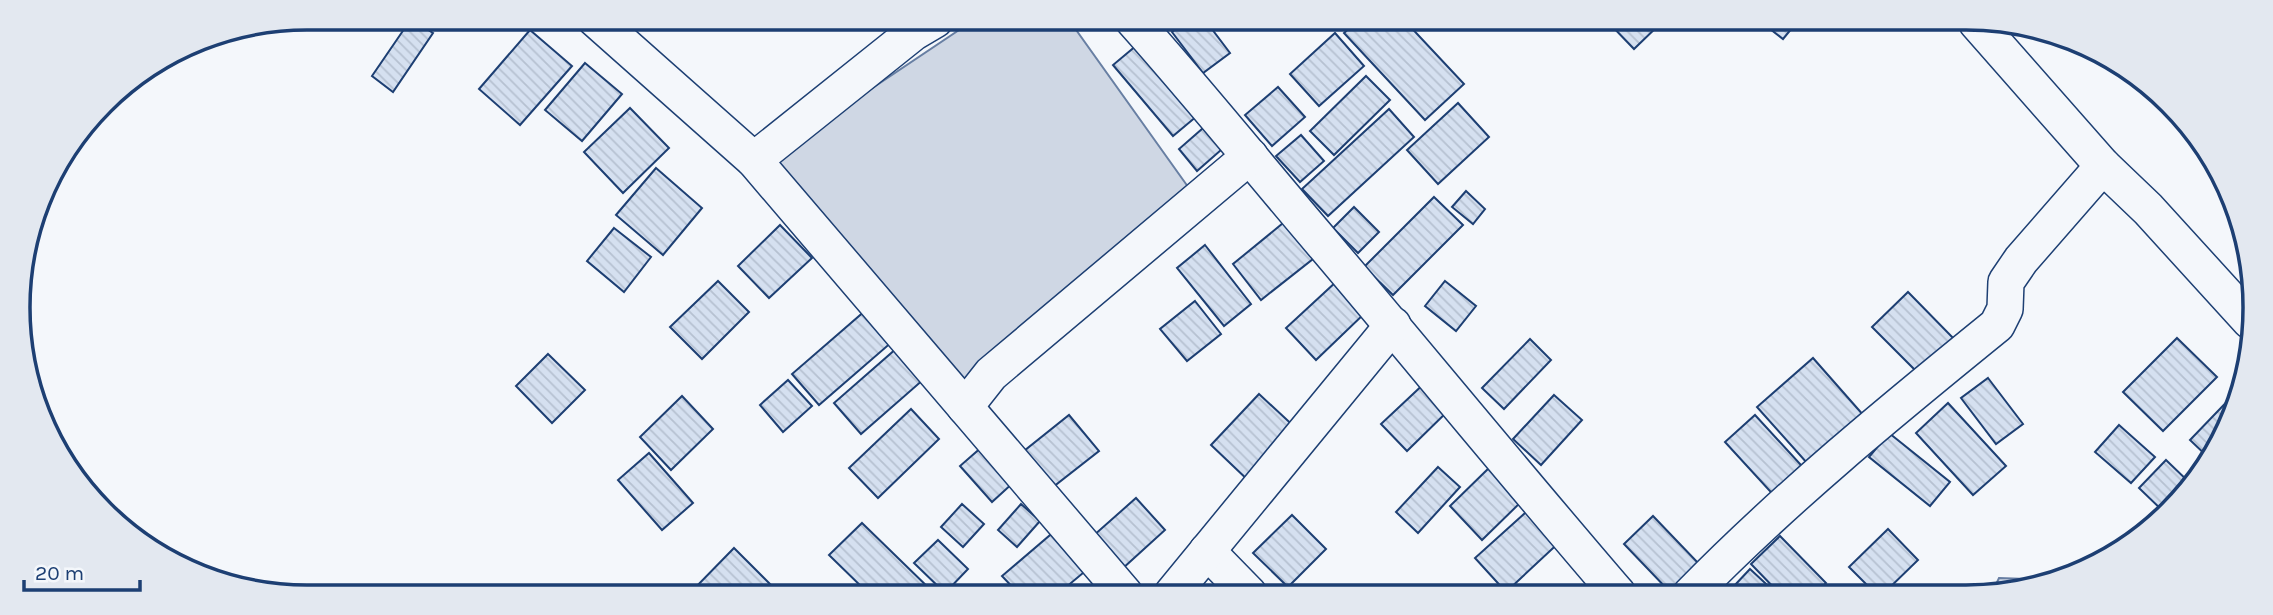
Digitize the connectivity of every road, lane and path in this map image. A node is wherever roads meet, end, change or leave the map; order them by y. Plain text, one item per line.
1 (608, 30) edge
2 (919, 30) edge
3 (1142, 30) edge
4 (1984, 30) edge
5 (1250, 156) junction
6 (754, 160) junction
7 (2103, 166) junction
8 (2243, 313) edge
9 (1393, 325) junction
10 (965, 407) junction
11 (1207, 551) junction
12 (1117, 585) edge
13 (1179, 585) edge
14 (1240, 585) edge
15 (1610, 585) edge
16 (1699, 585) edge

1 - 6 street
2 - 6 street
3 - 5 street
4 - 7 street
5 - 9 street
5 - 10 street
6 - 10 street
7 - 8 street
7 - 16 street
9 - 11 street
9 - 15 street
10 - 12 street
11 - 13 street
11 - 14 street

